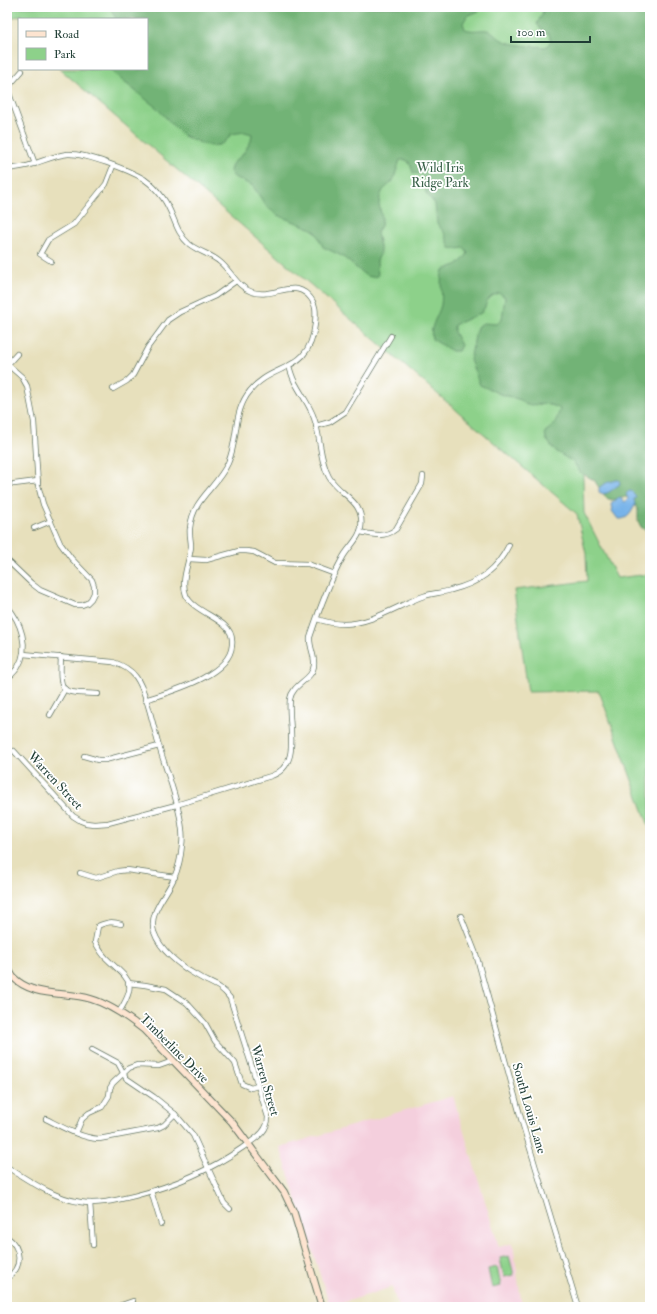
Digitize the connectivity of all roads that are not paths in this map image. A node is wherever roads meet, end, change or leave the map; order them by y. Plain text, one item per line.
1 (22, 71) dead end
2 (7, 88) edge
3 (35, 164) junction
4 (113, 166) junction
5 (7, 169) edge
6 (51, 261) dead end
7 (236, 281) junction
8 (391, 336) dead end
9 (17, 354) dead end
10 (7, 364) edge
11 (289, 366) junction
12 (113, 389) dead end
13 (316, 426) junction
14 (423, 476) dead end
15 (38, 481) junction
16 (14, 484) dead end
17 (51, 521) junction
18 (34, 528) dead end
19 (360, 532) junction
20 (509, 545) dead end
21 (189, 559) junction
22 (7, 560) edge
23 (335, 574) junction
24 (7, 606) edge
25 (317, 619) junction
26 (22, 654) junction
27 (61, 657) junction
28 (7, 679) edge
29 (65, 689) junction
30 (98, 694) dead end
31 (145, 700) junction
32 (50, 715) dead end
33 (159, 746) junction
34 (14, 750) dead end
35 (84, 756) dead end
36 (176, 805) junction
37 (80, 873) dead end
38 (175, 877) junction
39 (461, 916) dead end
40 (121, 924) dead end
41 (7, 968) edge
42 (128, 983) junction
43 (119, 1012) junction
44 (92, 1049) dead end
45 (173, 1061) junction
46 (123, 1074) junction
47 (258, 1086) junction
48 (175, 1114) junction
49 (46, 1119) dead end
50 (76, 1133) junction
51 (248, 1143) junction
52 (7, 1167) edge
53 (209, 1168) junction
54 (151, 1191) junction
55 (90, 1203) junction
56 (230, 1209) dead end
57 (161, 1224) dead end
58 (7, 1237) edge
59 (93, 1245) dead end
60 (7, 1278) edge
61 (133, 1300) dead end
62 (116, 1307) edge
63 (322, 1307) edge
64 (578, 1307) edge

1 - 2 street
2 - 3 street
3 - 4 street
3 - 5 street
4 - 6 street
4 - 7 street
7 - 11 street
7 - 12 street
8 - 13 street
9 - 10 street
10 - 15 street
11 - 13 street
11 - 21 street
13 - 19 street
14 - 19 street
15 - 16 street
15 - 17 street
17 - 18 street
17 - 22 street
19 - 23 street
20 - 25 street
21 - 23 street
21 - 31 street
23 - 25 street
24 - 26 street
25 - 36 street
26 - 27 street, Warren Street
26 - 28 street
27 - 29 street
27 - 31 street, Warren Street
29 - 30 street
29 - 32 street
31 - 33 street, Warren Street
33 - 35 street
33 - 36 street, Warren Street
34 - 36 street, Warren Street
36 - 38 street, Warren Street
37 - 38 street
38 - 47 street, Warren Street
39 - 64 street, South Louis Lane
40 - 42 street
41 - 43 street, Timberline Drive
42 - 43 street
42 - 47 street
43 - 45 street, Timberline Drive
44 - 46 street
45 - 46 street
45 - 51 street, Timberline Drive
46 - 48 street
46 - 50 street
47 - 51 street, Warren Street
48 - 50 street
48 - 53 street
49 - 50 street
51 - 53 street
51 - 63 street
52 - 55 street
53 - 54 street
53 - 56 street
54 - 55 street
54 - 57 street
55 - 59 street
58 - 60 street
61 - 62 street

